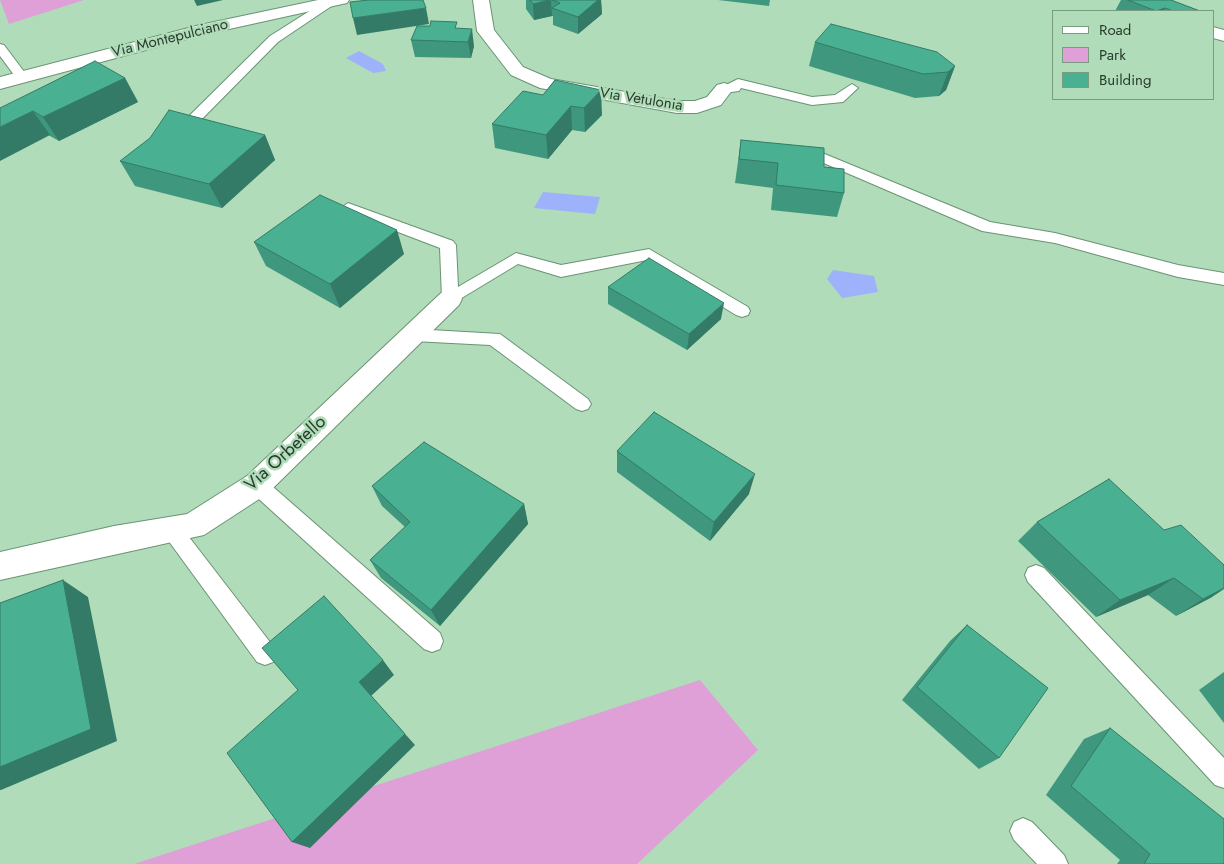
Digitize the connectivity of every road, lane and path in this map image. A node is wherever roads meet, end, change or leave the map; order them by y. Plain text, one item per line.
1 (337, 0) edge
2 (481, 0) edge
3 (0, 48) edge
4 (21, 76) junction
5 (0, 83) edge
6 (852, 88) dead end
7 (724, 89) joint
8 (215, 132) edge
9 (810, 152) edge
10 (348, 208) edge
11 (1224, 279) edge
12 (450, 299) junction
13 (742, 311) dead end
14 (412, 335) junction
15 (582, 404) dead end
16 (257, 485) junction
17 (172, 530) junction
18 (0, 566) edge
19 (1036, 575) dead end
20 (432, 641) dead end
21 (265, 654) edge
22 (1224, 776) edge
23 (1023, 831) dead end
24 (1055, 864) edge

1 - 4 street, Via Montepulciano
1 - 8 lane
2 - 7 street, Via Vetulonia
3 - 4 lane
4 - 5 street, Via Montepulciano
6 - 7 lane
9 - 11 lane
10 - 12 lane
12 - 13 lane
12 - 14 street, Via Orbetello
14 - 15 lane
14 - 16 street, Via Orbetello
16 - 17 street, Via Orbetello
16 - 20 lane
17 - 18 street, Via Orbetello
17 - 21 lane
19 - 22 lane
23 - 24 lane

